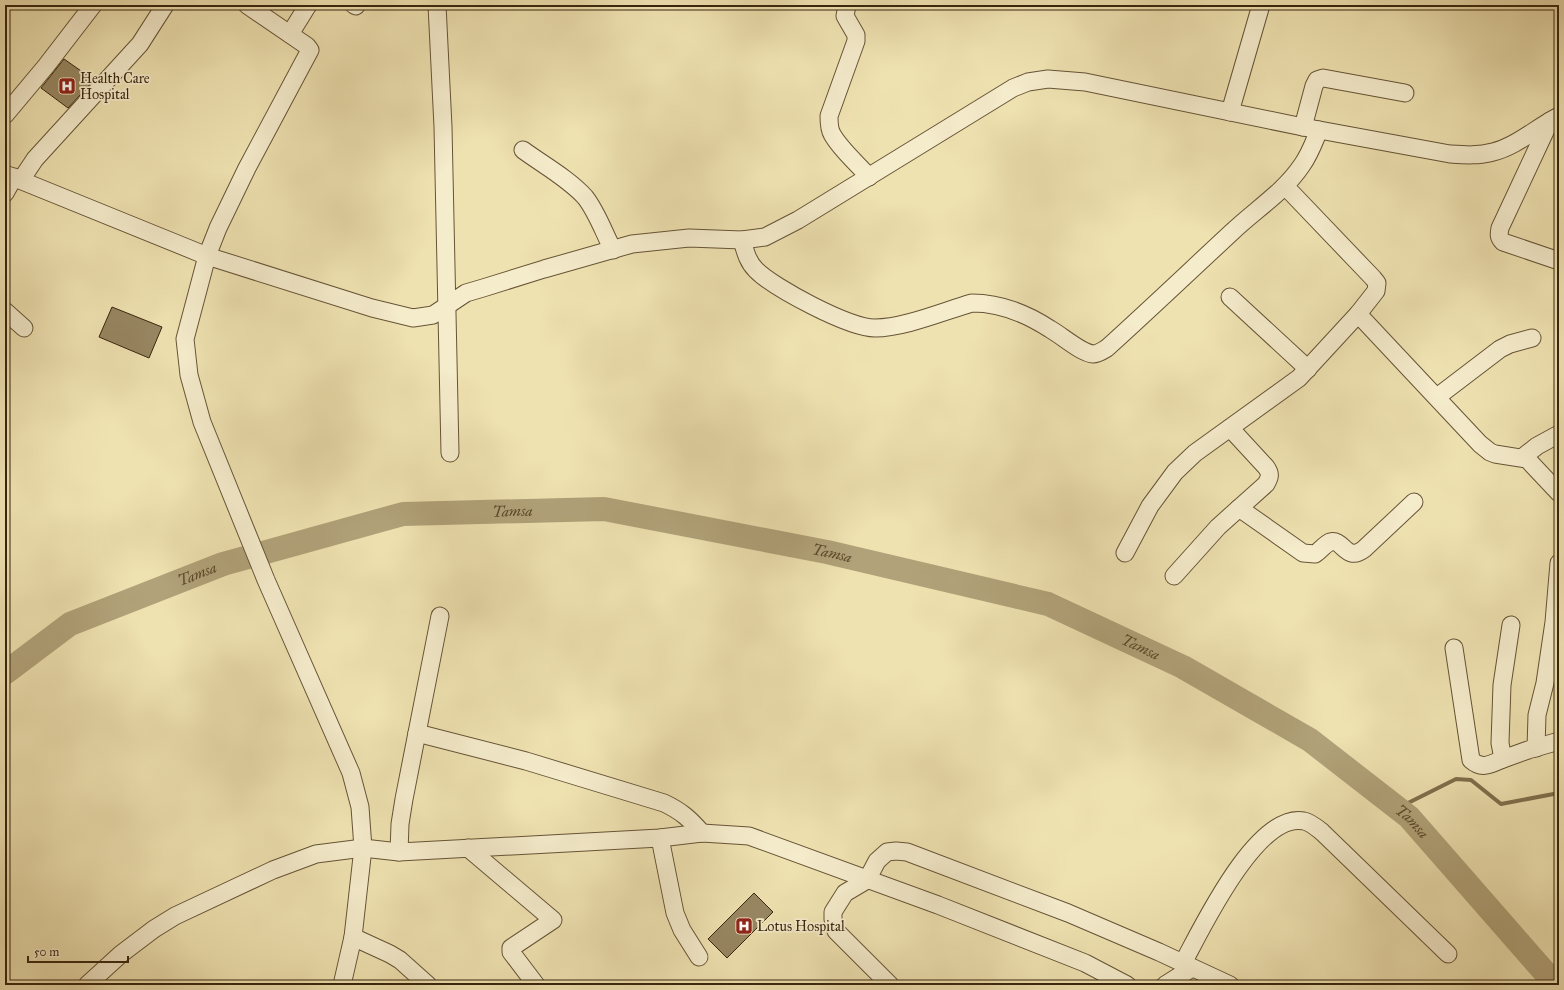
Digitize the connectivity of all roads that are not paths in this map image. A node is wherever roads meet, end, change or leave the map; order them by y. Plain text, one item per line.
1 (94, 5) edge
2 (165, 5) edge
3 (247, 5) edge
4 (308, 5) edge
5 (437, 5) edge
6 (847, 5) edge
7 (1261, 5) edge
8 (290, 34) junction
9 (1405, 94) dead end
10 (1230, 112) junction
11 (5, 115) edge
12 (1554, 119) edge
13 (1311, 128) junction
14 (523, 150) dead end
15 (13, 177) edge
16 (869, 177) junction
17 (1285, 186) junction
18 (5, 193) edge
19 (742, 240) junction
20 (613, 250) junction
21 (206, 256) junction
22 (1559, 261) edge
23 (1230, 297) dead end
24 (447, 307) junction
25 (5, 311) edge
26 (1358, 314) junction
27 (24, 328) dead end
28 (1532, 338) dead end
29 (1308, 369) junction
30 (1437, 397) junction
31 (1230, 428) junction
32 (1559, 434) edge
33 (450, 453) dead end
34 (1523, 457) junction
35 (1559, 493) edge
36 (1414, 502) dead end
37 (1239, 508) junction
38 (1125, 553) dead end
39 (1559, 563) edge
40 (1174, 576) dead end
41 (440, 616) dead end
42 (1511, 625) dead end
43 (1454, 648) dead end
44 (417, 733) junction
45 (1559, 742) edge
46 (1536, 748) junction
47 (1503, 759) junction
48 (702, 833) junction
49 (660, 838) junction
50 (363, 848) junction
51 (468, 848) junction
52 (399, 852) junction
53 (867, 880) junction
54 (353, 937) junction
55 (1448, 954) dead end
56 (699, 957) dead end
57 (1187, 966) junction
58 (87, 985) edge
59 (342, 985) edge
60 (428, 985) edge
61 (536, 985) edge
62 (889, 985) edge
63 (1127, 985) edge
64 (1165, 985) edge
65 (1230, 985) edge

1 - 11 street
2 - 15 street
3 - 8 street
4 - 8 street
5 - 24 street
6 - 16 street
7 - 10 street
8 - 21 street
9 - 13 street
10 - 13 street
10 - 16 street
12 - 13 street
12 - 22 street
13 - 17 street
14 - 20 street
15 - 18 street
15 - 21 street
16 - 19 street
17 - 19 street
17 - 26 street
19 - 20 street
20 - 24 street
21 - 24 street
21 - 50 street
23 - 29 street
24 - 33 street
25 - 27 street
26 - 29 street
26 - 30 street
28 - 30 street
29 - 31 street
30 - 34 street
31 - 37 street
31 - 38 street
32 - 34 street
34 - 35 street
36 - 37 street
37 - 40 street
39 - 46 street
41 - 44 street
42 - 47 street
43 - 47 street
44 - 48 street
44 - 52 street
45 - 46 street
46 - 47 street
48 - 49 street
48 - 53 street
49 - 51 street
49 - 56 street
50 - 52 street
50 - 54 street
50 - 58 street
51 - 52 street
51 - 61 street
53 - 57 street
53 - 62 street
53 - 63 street
54 - 59 street
54 - 60 street
55 - 57 street
57 - 64 street
57 - 65 street

